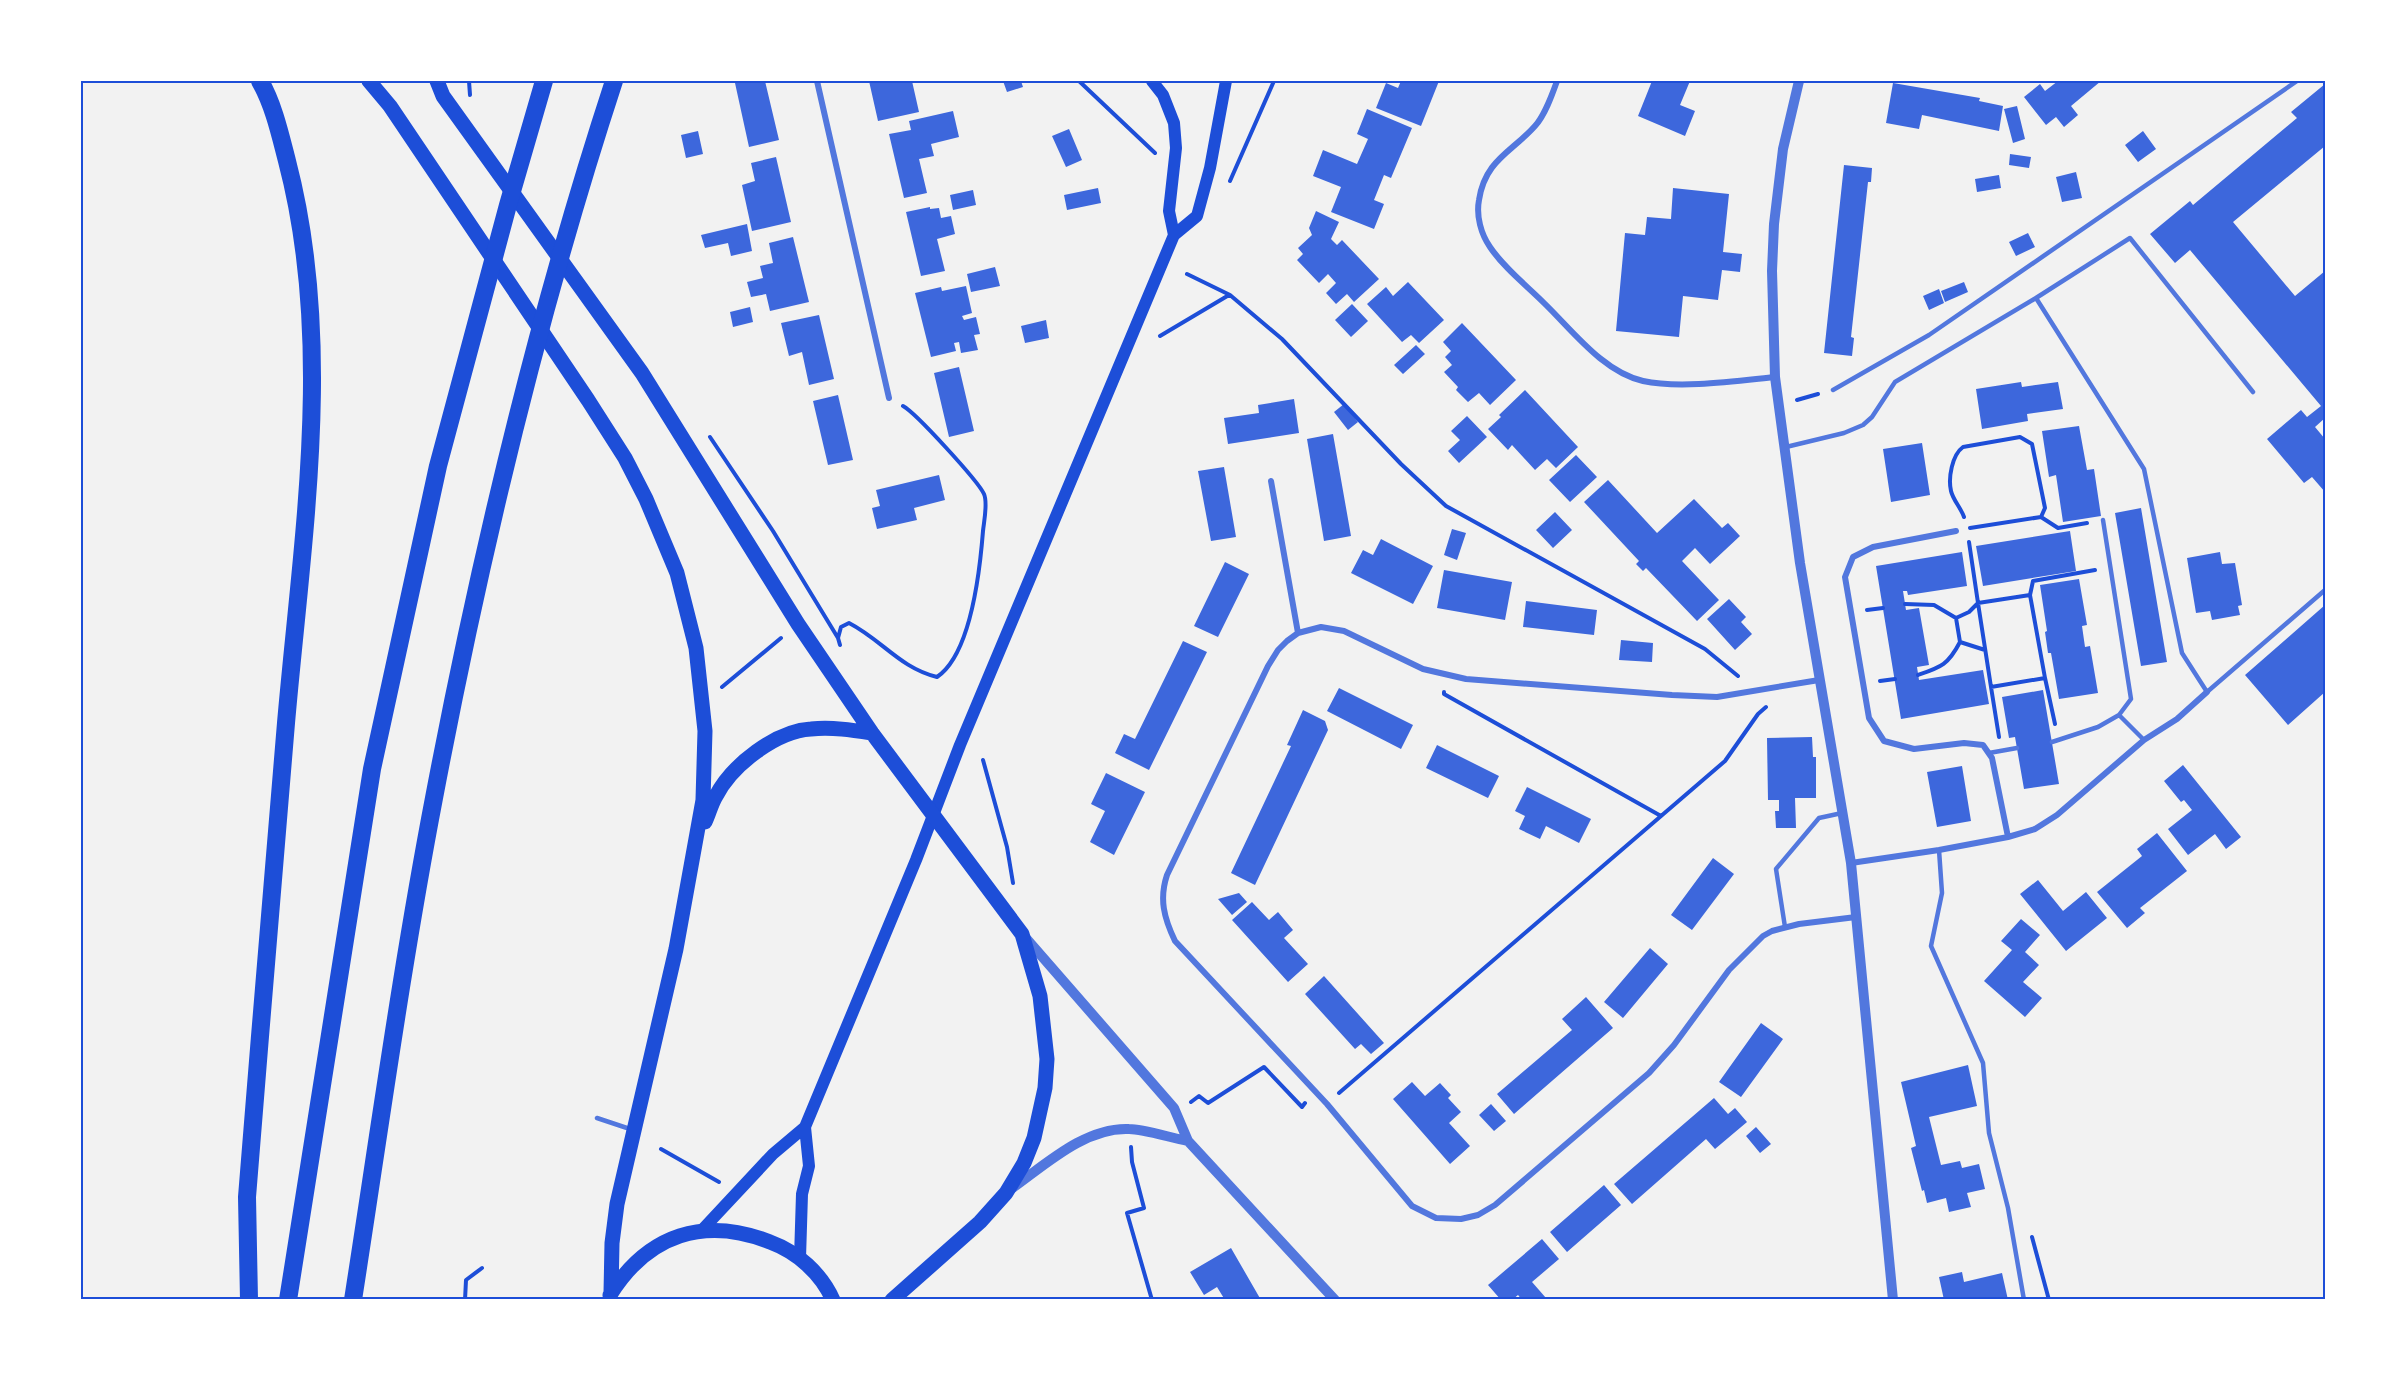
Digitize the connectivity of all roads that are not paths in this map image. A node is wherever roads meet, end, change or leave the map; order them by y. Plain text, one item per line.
1 (260, 81) edge
2 (369, 81) edge
3 (437, 81) edge
4 (614, 81) edge
5 (817, 81) edge
6 (1152, 81) edge
7 (1226, 81) edge
8 (1557, 81) edge
9 (1799, 81) edge
10 (2297, 81) edge
11 (543, 84) edge
12 (1174, 235) junction
13 (2036, 298) junction
14 (1774, 377) junction
15 (1833, 390) road end
16 (2253, 392) dead end
17 (889, 398) road end
18 (1783, 447) junction
19 (1271, 481) dead end
20 (2103, 520) road end
21 (1956, 531) road end
22 (2325, 590) edge
23 (1298, 633) junction
24 (1819, 680) junction
25 (2207, 692) junction
26 (2120, 715) junction
27 (872, 733) junction
28 (2144, 740) junction
29 (2055, 741) road end
30 (2017, 748) dead end
31 (1989, 753) junction
32 (1842, 813) junction
33 (2008, 837) junction
34 (696, 844) junction
35 (1939, 850) junction
36 (1851, 863) junction
37 (1857, 917) junction
38 (1785, 927) junction
39 (1022, 934) junction
40 (597, 1118) dead end
41 (805, 1127) junction
42 (636, 1131) junction
43 (1188, 1141) junction
44 (1006, 1193) junction
45 (702, 1230) junction
46 (800, 1258) junction
47 (609, 1296) edge
48 (249, 1300) edge
49 (288, 1300) edge
50 (353, 1300) edge
51 (833, 1300) edge
52 (892, 1300) edge
53 (1335, 1300) edge
54 (1893, 1300) edge
55 (2024, 1300) edge

1 - 48 highway
2 - 34 main road
3 - 27 main road
4 - 50 highway
5 - 17 street
6 - 12 main road
7 - 12 main road
8 - 14 street
9 - 14 street
10 - 15 lane
11 - 49 highway
12 - 41 main road
13 - 16 lane
13 - 18 lane
13 - 25 lane
14 - 18 street
18 - 24 street
19 - 23 street
20 - 26 lane
21 - 31 street
22 - 25 lane
23 - 24 street
23 - 38 street
24 - 32 street
25 - 28 street
26 - 28 lane
26 - 29 lane
27 - 34 main road
27 - 39 main road
28 - 33 street
30 - 31 lane
31 - 33 street
32 - 36 street
32 - 38 lane
33 - 35 street
34 - 42 main road
35 - 36 street
35 - 55 lane
36 - 37 street
37 - 38 street
37 - 54 street
39 - 43 street
39 - 44 main road
40 - 42 lane
41 - 45 main road
41 - 46 main road
42 - 47 main road
43 - 44 street
43 - 53 street
44 - 52 main road
45 - 46 main road
45 - 47 main road
46 - 51 main road

